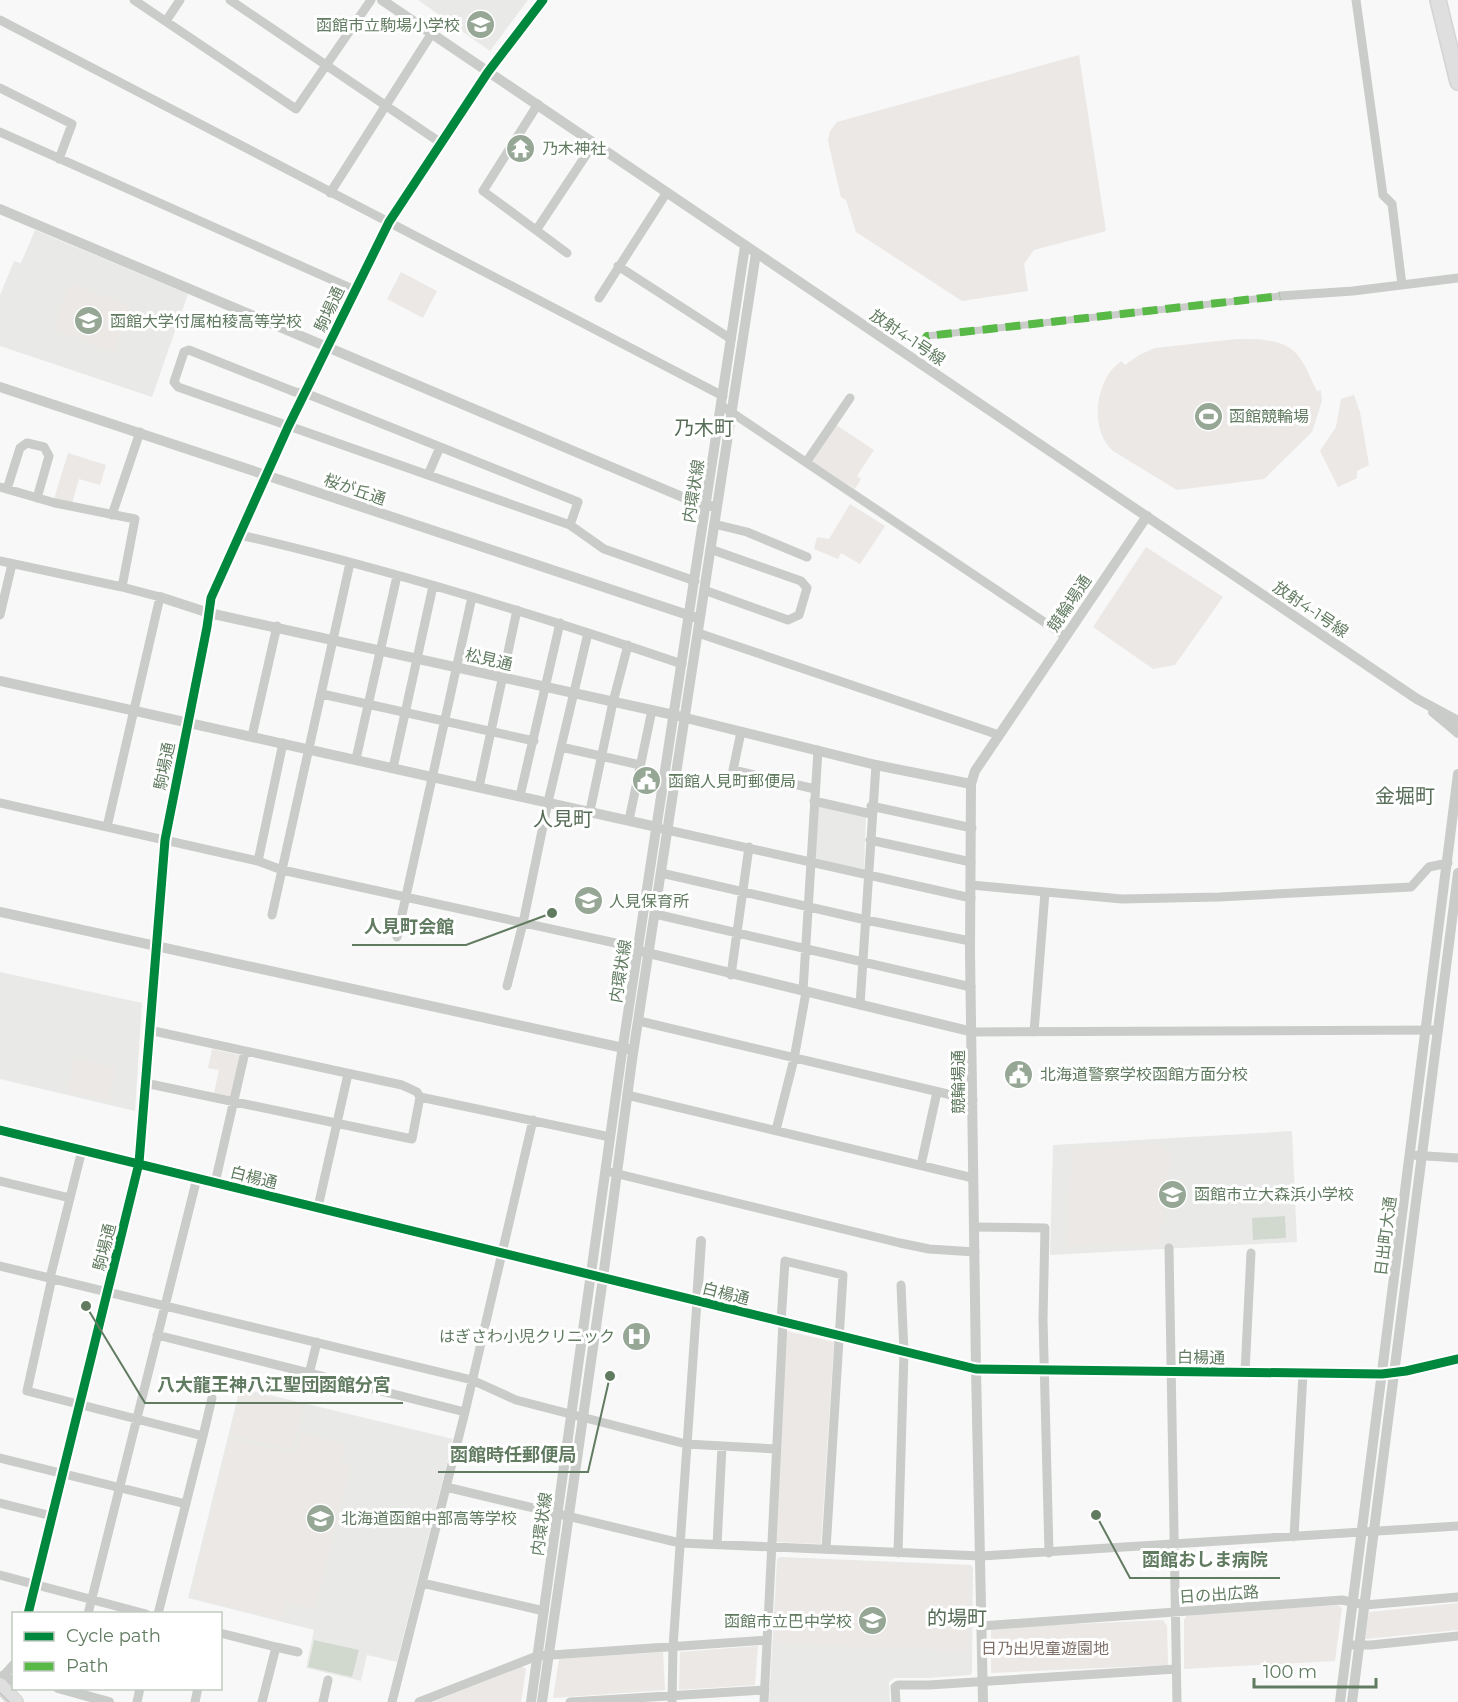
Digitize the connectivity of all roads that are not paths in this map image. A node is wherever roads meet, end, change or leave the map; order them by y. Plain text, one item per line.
1 (134, 0) edge
2 (180, 0) edge
3 (230, 0) edge
4 (370, 0) edge
5 (382, 0) edge
6 (543, 0) edge
7 (1356, 0) edge
8 (1438, 0) edge
9 (0, 20) edge
10 (166, 21) junction
11 (432, 33) junction
12 (326, 65) junction
13 (488, 72) junction
14 (1458, 82) edge
15 (0, 88) edge
16 (538, 104) junction
17 (385, 106) junction
18 (0, 132) edge
19 (441, 143) junction
20 (594, 143) junction
21 (59, 159) junction
22 (667, 192) junction
23 (330, 193) junction
24 (0, 209) edge
25 (389, 222) junction
26 (537, 229) junction
27 (745, 246) junction
28 (567, 253) dead end
29 (756, 253) junction
30 (618, 266) junction
31 (1458, 278) edge
32 (1402, 285) junction
33 (355, 290) junction
34 (1280, 296) joint
35 (599, 298) dead end
36 (731, 339) junction
37 (920, 347) dead end
38 (327, 348) junction
39 (0, 387) edge
40 (305, 393) junction
41 (850, 398) dead end
42 (725, 405) junction
43 (288, 427) junction
44 (140, 432) junction
45 (440, 447) junction
46 (807, 461) junction
47 (267, 475) junction
48 (428, 475) junction
49 (4, 488) edge
50 (37, 498) junction
51 (711, 506) junction
52 (112, 514) junction
53 (1147, 516) junction
54 (714, 524) junction
55 (570, 525) junction
56 (240, 536) junction
57 (710, 549) junction
58 (807, 557) dead end
59 (0, 561) edge
60 (350, 563) junction
61 (12, 564) junction
62 (397, 576) junction
63 (695, 581) junction
64 (433, 586) junction
65 (122, 587) junction
66 (704, 590) junction
67 (160, 597) junction
68 (472, 597) junction
69 (517, 610) junction
70 (209, 613) junction
71 (0, 615) edge
72 (695, 617) junction
73 (560, 623) junction
74 (277, 626) junction
75 (588, 633) junction
76 (698, 633) junction
77 (1065, 636) junction
78 (334, 639) junction
79 (628, 645) junction
80 (381, 651) junction
81 (417, 658) junction
82 (682, 664) junction
83 (457, 667) junction
84 (503, 677) junction
85 (0, 681) edge
86 (546, 687) junction
87 (574, 693) junction
88 (322, 694) junction
89 (1417, 699) junction
90 (613, 702) junction
91 (368, 705) junction
92 (652, 710) junction
93 (134, 711) junction
94 (405, 712) junction
95 (680, 716) junction
96 (445, 721) junction
97 (1458, 721) edge
98 (187, 722) junction
99 (491, 732) junction
100 (741, 732) junction
101 (1458, 733) edge
102 (999, 735) junction
103 (252, 736) junction
104 (534, 741) junction
105 (283, 743) junction
106 (561, 747) junction
107 (310, 749) junction
108 (819, 750) junction
109 (602, 756) junction
110 (356, 759) junction
111 (640, 765) junction
112 (876, 765) junction
113 (393, 768) junction
114 (1458, 774) edge
115 (433, 777) junction
116 (971, 784) junction
117 (479, 787) junction
118 (815, 789) junction
119 (520, 796) junction
120 (814, 801) junction
121 (548, 802) junction
122 (0, 803) edge
123 (871, 810) junction
124 (590, 811) junction
125 (628, 820) junction
126 (107, 827) junction
127 (972, 828) junction
128 (663, 829) junction
129 (165, 840) junction
130 (870, 840) junction
131 (749, 847) junction
132 (258, 861) junction
133 (811, 862) junction
134 (971, 862) junction
135 (1448, 863) junction
136 (282, 870) junction
137 (662, 873) junction
138 (1458, 873) edge
139 (868, 874) junction
140 (971, 885) junction
141 (743, 891) junction
142 (1045, 892) junction
143 (406, 897) junction
144 (970, 898) junction
145 (809, 906) junction
146 (0, 912) edge
147 (655, 914) junction
148 (272, 915) dead end
149 (866, 920) junction
150 (523, 923) junction
151 (738, 932) junction
152 (397, 937) dead end
153 (970, 941) junction
154 (156, 947) junction
155 (807, 948) junction
156 (644, 952) junction
157 (863, 963) junction
158 (731, 975) junction
159 (507, 986) dead end
160 (971, 987) junction
161 (804, 992) junction
162 (860, 1005) junction
163 (639, 1021) junction
164 (1432, 1029) junction
165 (149, 1030) junction
166 (973, 1032) junction
167 (1034, 1032) junction
168 (628, 1049) junction
169 (245, 1052) junction
170 (794, 1059) junction
171 (348, 1074) junction
172 (145, 1083) junction
173 (937, 1092) junction
174 (627, 1095) junction
175 (420, 1096) junction
176 (973, 1100) junction
177 (234, 1102) junction
178 (533, 1120) junction
179 (338, 1123) junction
180 (0, 1130) edge
181 (776, 1130) junction
182 (610, 1137) junction
183 (82, 1150) junction
184 (1411, 1155) junction
185 (1423, 1155) junction
186 (1458, 1158) edge
187 (139, 1163) junction
188 (921, 1165) junction
189 (611, 1172) junction
190 (197, 1178) junction
191 (973, 1178) junction
192 (0, 1181) edge
193 (215, 1183) junction
194 (70, 1198) junction
195 (318, 1208) junction
196 (975, 1227) junction
197 (701, 1241) dead end
198 (1168, 1248) dead end
199 (975, 1252) junction
200 (1251, 1253) dead end
201 (503, 1254) junction
202 (0, 1266) edge
203 (591, 1276) junction
204 (51, 1278) junction
205 (603, 1278) junction
206 (901, 1285) dead end
207 (108, 1292) junction
208 (697, 1301) junction
209 (165, 1306) junction
210 (782, 1322) junction
211 (158, 1335) junction
212 (840, 1336) junction
213 (317, 1342) junction
214 (904, 1352) junction
215 (1458, 1359) edge
216 (976, 1369) junction
217 (1045, 1370) junction
218 (1172, 1371) junction
219 (1245, 1372) junction
220 (1395, 1372) junction
221 (1303, 1373) junction
222 (309, 1374) junction
223 (1382, 1374) junction
224 (472, 1380) junction
225 (213, 1398) dead end
226 (80, 1404) junction
227 (465, 1412) junction
228 (571, 1415) junction
229 (583, 1417) junction
230 (137, 1419) junction
231 (203, 1436) junction
232 (686, 1444) junction
233 (722, 1446) junction
234 (776, 1449) junction
235 (0, 1458) edge
236 (63, 1474) junction
237 (446, 1487) junction
238 (120, 1489) junction
239 (0, 1503) edge
240 (186, 1504) junction
241 (563, 1515) junction
242 (52, 1516) junction
243 (1458, 1526) edge
244 (1368, 1532) junction
245 (1294, 1537) junction
246 (680, 1543) junction
247 (1174, 1544) junction
248 (717, 1545) junction
249 (770, 1548) junction
250 (826, 1550) junction
251 (898, 1553) junction
252 (1048, 1553) junction
253 (981, 1556) junction
254 (0, 1575) edge
255 (422, 1583) junction
256 (35, 1585) junction
257 (1458, 1597) edge
258 (92, 1599) junction
259 (1359, 1604) junction
260 (544, 1611) junction
261 (28, 1612) edge
262 (89, 1612) edge
263 (139, 1612) edge
264 (159, 1612) edge
265 (1175, 1613) junction
266 (981, 1626) junction
267 (222, 1634) edge
268 (1458, 1636) edge
269 (767, 1640) junction
270 (1354, 1645) junction
271 (276, 1647) junction
272 (673, 1647) junction
273 (298, 1652) dead end
274 (543, 1655) junction
275 (12, 1666) edge
276 (1176, 1669) junction
277 (0, 1678) edge
278 (328, 1680) dead end
279 (982, 1681) junction
280 (0, 1685) edge
281 (68, 1690) edge
282 (765, 1690) junction
283 (672, 1699) edge
284 (16, 1702) edge
285 (109, 1702) edge
286 (262, 1702) edge
287 (322, 1702) edge
288 (392, 1702) edge
289 (419, 1702) edge
290 (531, 1702) edge
291 (542, 1702) edge
292 (570, 1702) edge
293 (764, 1702) edge
294 (896, 1702) edge
295 (983, 1702) edge
296 (1177, 1702) edge
297 (1340, 1702) edge
298 (1352, 1702) edge

1 - 10 street
2 - 10 street
3 - 12 street
4 - 12 street
5 - 11 street, 放射4-1号線
6 - 13 street, 駒場通
7 - 32 street
8 - 14 highway
9 - 23 street
10 - 12 street
11 - 13 street, 放射4-1号線
11 - 17 street
12 - 17 street
13 - 16 street, 放射4-1号線
13 - 19 street, 駒場通
15 - 21 street
16 - 20 street, 放射4-1号線
16 - 26 street
17 - 19 street
17 - 23 street
18 - 21 street
19 - 25 street, 駒場通
20 - 22 street, 放射4-1号線
20 - 26 street
21 - 33 street
22 - 27 street, 放射4-1号線
22 - 30 street
23 - 25 street
24 - 38 street
25 - 33 street, 駒場通
25 - 42 street
26 - 28 street
27 - 29 street, 放射4-1号線
27 - 36 street, 内環状線
29 - 42 street, 内環状線
29 - 53 street, 放射4-1号線
30 - 35 street
30 - 36 street
31 - 32 street
32 - 34 street
33 - 38 street, 駒場通
34 - 37 street
36 - 42 street, 内環状線
38 - 40 street, 駒場通
38 - 51 street
39 - 44 street, 桜が丘通
40 - 43 street, 駒場通
40 - 43 street
40 - 45 street
41 - 46 street
42 - 46 street
42 - 51 street, 内環状線
43 - 47 street, 駒場通
43 - 48 street
44 - 47 street, 桜が丘通
44 - 52 street
45 - 48 street
45 - 55 street
46 - 77 street
47 - 56 street, 駒場通
47 - 72 street, 桜が丘通
48 - 55 street
49 - 50 street
49 - 50 street
50 - 52 street
51 - 54 street, 内環状線
51 - 63 street, 内環状線
52 - 65 street
53 - 77 street, 競輪場通
53 - 89 street, 放射4-1号線
54 - 57 street, 内環状線
54 - 58 street
55 - 63 street
56 - 60 street
56 - 70 street, 駒場通
57 - 66 street, 内環状線
57 - 66 street
59 - 61 street, 松見通
60 - 62 street
60 - 78 street
61 - 65 street, 松見通
61 - 71 street
62 - 64 street
62 - 80 street
63 - 72 street, 内環状線
64 - 68 street
64 - 81 street
65 - 67 street, 松見通
66 - 72 street, 内環状線
67 - 70 street, 松見通
67 - 93 street
68 - 69 street
68 - 83 street
69 - 73 street
69 - 84 street
70 - 74 street, 松見通
70 - 98 street, 駒場通
72 - 76 street, 内環状線
72 - 82 street, 内環状線
73 - 75 street
73 - 86 street
74 - 78 street, 松見通
74 - 103 street
75 - 79 street
75 - 87 street
76 - 95 street, 内環状線
76 - 102 street
77 - 102 street, 競輪場通
78 - 80 street, 松見通
78 - 88 street
79 - 82 street
79 - 90 street
80 - 81 street, 松見通
80 - 91 street
81 - 83 street, 松見通
81 - 94 street
82 - 95 street, 内環状線
83 - 84 street, 松見通
83 - 96 street
84 - 86 street, 松見通
84 - 99 street
85 - 93 street
86 - 87 street, 松見通
86 - 104 street
87 - 90 street, 松見通
87 - 106 street
88 - 91 street
88 - 107 street
89 - 97 street, 放射4-1号線
89 - 101 street, 放射4-1号線
90 - 92 street, 松見通
90 - 109 street
91 - 94 street
91 - 110 street
92 - 95 street, 松見通
92 - 111 street
93 - 98 street
93 - 126 street
94 - 96 street
94 - 113 street
95 - 100 street, 松見通
95 - 128 street, 内環状線
96 - 99 street
96 - 115 street
98 - 103 street
98 - 129 street, 駒場通
99 - 104 street
99 - 117 street
100 - 108 street, 松見通
100 - 118 street
102 - 116 street, 競輪場通
103 - 105 street
104 - 119 street
105 - 107 street
105 - 132 street
106 - 109 street
106 - 121 street
107 - 110 street
107 - 136 street
108 - 112 street, 松見通
108 - 118 street
109 - 111 street
109 - 124 street
110 - 113 street
111 - 125 street
112 - 116 street, 松見通
112 - 123 street
113 - 115 street
114 - 135 street, 日出町大通
115 - 117 street
115 - 143 street
116 - 127 street, 競輪場通
117 - 119 street
118 - 120 street
119 - 121 street
120 - 123 street
120 - 133 street
121 - 124 street
121 - 150 street
122 - 126 street
123 - 127 street
123 - 130 street
124 - 125 street
125 - 128 street
126 - 129 street
127 - 134 street, 競輪場通
128 - 131 street
128 - 137 street, 内環状線
128 - 156 street, 内環状線
129 - 132 street
129 - 154 street, 駒場通
130 - 134 street
130 - 139 street
131 - 133 street
131 - 141 street
132 - 136 street
133 - 139 street
133 - 145 street
134 - 140 street, 競輪場通
135 - 142 street
135 - 164 street, 日出町大通
136 - 143 street
136 - 148 street
137 - 141 street
137 - 147 street, 内環状線
138 - 164 street, 日出町大通
139 - 144 street
139 - 149 street
140 - 142 street
140 - 144 street, 競輪場通
141 - 145 street
141 - 151 street
142 - 167 street
143 - 150 street
143 - 152 street
144 - 153 street, 競輪場通
145 - 149 street
145 - 155 street
146 - 154 street
147 - 151 street
147 - 156 street, 内環状線
149 - 153 street
149 - 157 street
150 - 156 street
150 - 159 street
151 - 155 street
151 - 158 street
153 - 160 street, 競輪場通
154 - 165 street, 駒場通
154 - 168 street
155 - 157 street
155 - 161 street
156 - 158 street
156 - 163 street, 内環状線
156 - 168 street, 内環状線
157 - 160 street
157 - 162 street
158 - 161 street
160 - 166 street, 競輪場通
161 - 162 street
161 - 170 street
162 - 166 street
163 - 168 street, 内環状線
163 - 170 street
164 - 167 street
164 - 184 street, 日出町大通
164 - 185 street, 日出町大通
165 - 169 street
165 - 172 street, 駒場通
166 - 167 street
166 - 176 street, 競輪場通
168 - 174 street, 内環状線
168 - 182 street, 内環状線
169 - 171 street
169 - 177 street
170 - 173 street
170 - 181 street
171 - 175 street
171 - 179 street
172 - 177 street
172 - 187 street, 駒場通
173 - 176 street
173 - 188 street
174 - 181 street
174 - 189 street, 内環状線
175 - 178 street
175 - 179 street
176 - 191 street, 競輪場通
177 - 179 street
177 - 193 street
178 - 182 street
178 - 201 street
179 - 195 street
180 - 183 street, 白楊通
181 - 188 street
182 - 189 street, 内環状線
183 - 187 street, 白楊通
183 - 194 street
184 - 185 street
184 - 223 street, 日出町大通
185 - 186 street
185 - 220 street, 日出町大通
187 - 190 street, 白楊通
187 - 207 street, 駒場通
188 - 191 street
189 - 199 street
189 - 203 street, 内環状線
189 - 205 street, 内環状線
190 - 193 street, 白楊通
190 - 209 street
191 - 196 street, 競輪場通
192 - 194 street
193 - 195 street, 白楊通
194 - 204 street
195 - 201 street, 白楊通
196 - 199 street, 競輪場通
196 - 217 street
197 - 208 street
198 - 218 street
199 - 216 street, 競輪場通
200 - 219 street
201 - 203 street, 白楊通
201 - 224 street
202 - 204 street
203 - 205 street, 白楊通
203 - 228 street, 内環状線
204 - 207 street
204 - 226 street
205 - 208 street, 白楊通
205 - 229 street, 内環状線
206 - 214 street
207 - 209 street
207 - 226 street, 駒場通
208 - 210 street, 白楊通
208 - 232 street
209 - 211 street
209 - 213 street
210 - 212 street, 白楊通
210 - 212 street
210 - 234 street
211 - 222 street
211 - 230 street
212 - 214 street, 白楊通
212 - 250 street
213 - 222 street
213 - 224 street
214 - 216 street, 白楊通
214 - 251 street
215 - 220 street, 白楊通
216 - 217 street, 白楊通
216 - 253 street, 競輪場通
217 - 218 street, 白楊通
217 - 252 street
218 - 219 street, 白楊通
218 - 247 street
219 - 221 street, 白楊通
220 - 223 street, 白楊通
220 - 244 street, 日出町大通
221 - 223 street, 白楊通
221 - 245 street
222 - 227 street
223 - 244 street, 日出町大通
224 - 227 street
224 - 228 street
225 - 231 street
226 - 230 street
226 - 236 street, 駒場通
227 - 237 street
228 - 229 street
228 - 241 street, 内環状線
229 - 232 street
229 - 241 street, 内環状線
230 - 231 street
230 - 238 street
231 - 240 street
232 - 233 street
232 - 246 street
233 - 234 street
233 - 248 street
234 - 249 street
235 - 236 street
236 - 238 street
236 - 242 street, 駒場通
237 - 241 street
237 - 255 street
238 - 240 street
238 - 258 street
239 - 242 street
240 - 264 street
241 - 246 street
241 - 260 street, 内環状線
241 - 274 street, 内環状線
242 - 256 street, 駒場通
243 - 244 street
244 - 245 street
244 - 259 street, 日出町大通
245 - 247 street
246 - 248 street
246 - 272 street
247 - 252 street
247 - 265 street
248 - 249 street
249 - 250 street
249 - 269 street
250 - 251 street
251 - 253 street
252 - 253 street
253 - 266 street, 競輪場通
254 - 256 street
255 - 260 street
255 - 288 street
256 - 258 street
256 - 261 street, 駒場通
257 - 259 street, 日の出広路
258 - 262 street
258 - 263 street
259 - 265 street, 日の出広路
259 - 270 street, 日出町大通
260 - 274 street, 内環状線
265 - 266 street, 日の出広路
265 - 276 street
266 - 279 street, 競輪場通
267 - 271 street
268 - 270 street
269 - 272 street
269 - 282 street
270 - 297 street, 日出町大通
270 - 298 street, 日出町大通
271 - 273 street
271 - 286 street
272 - 274 street
272 - 283 street
274 - 289 street
274 - 290 street, 内環状線
274 - 291 street, 内環状線
275 - 277 street
276 - 279 street
276 - 296 street
278 - 287 street
279 - 294 street
279 - 295 street, 競輪場通
280 - 284 main road
281 - 285 street
282 - 283 street
282 - 293 street
283 - 292 street

